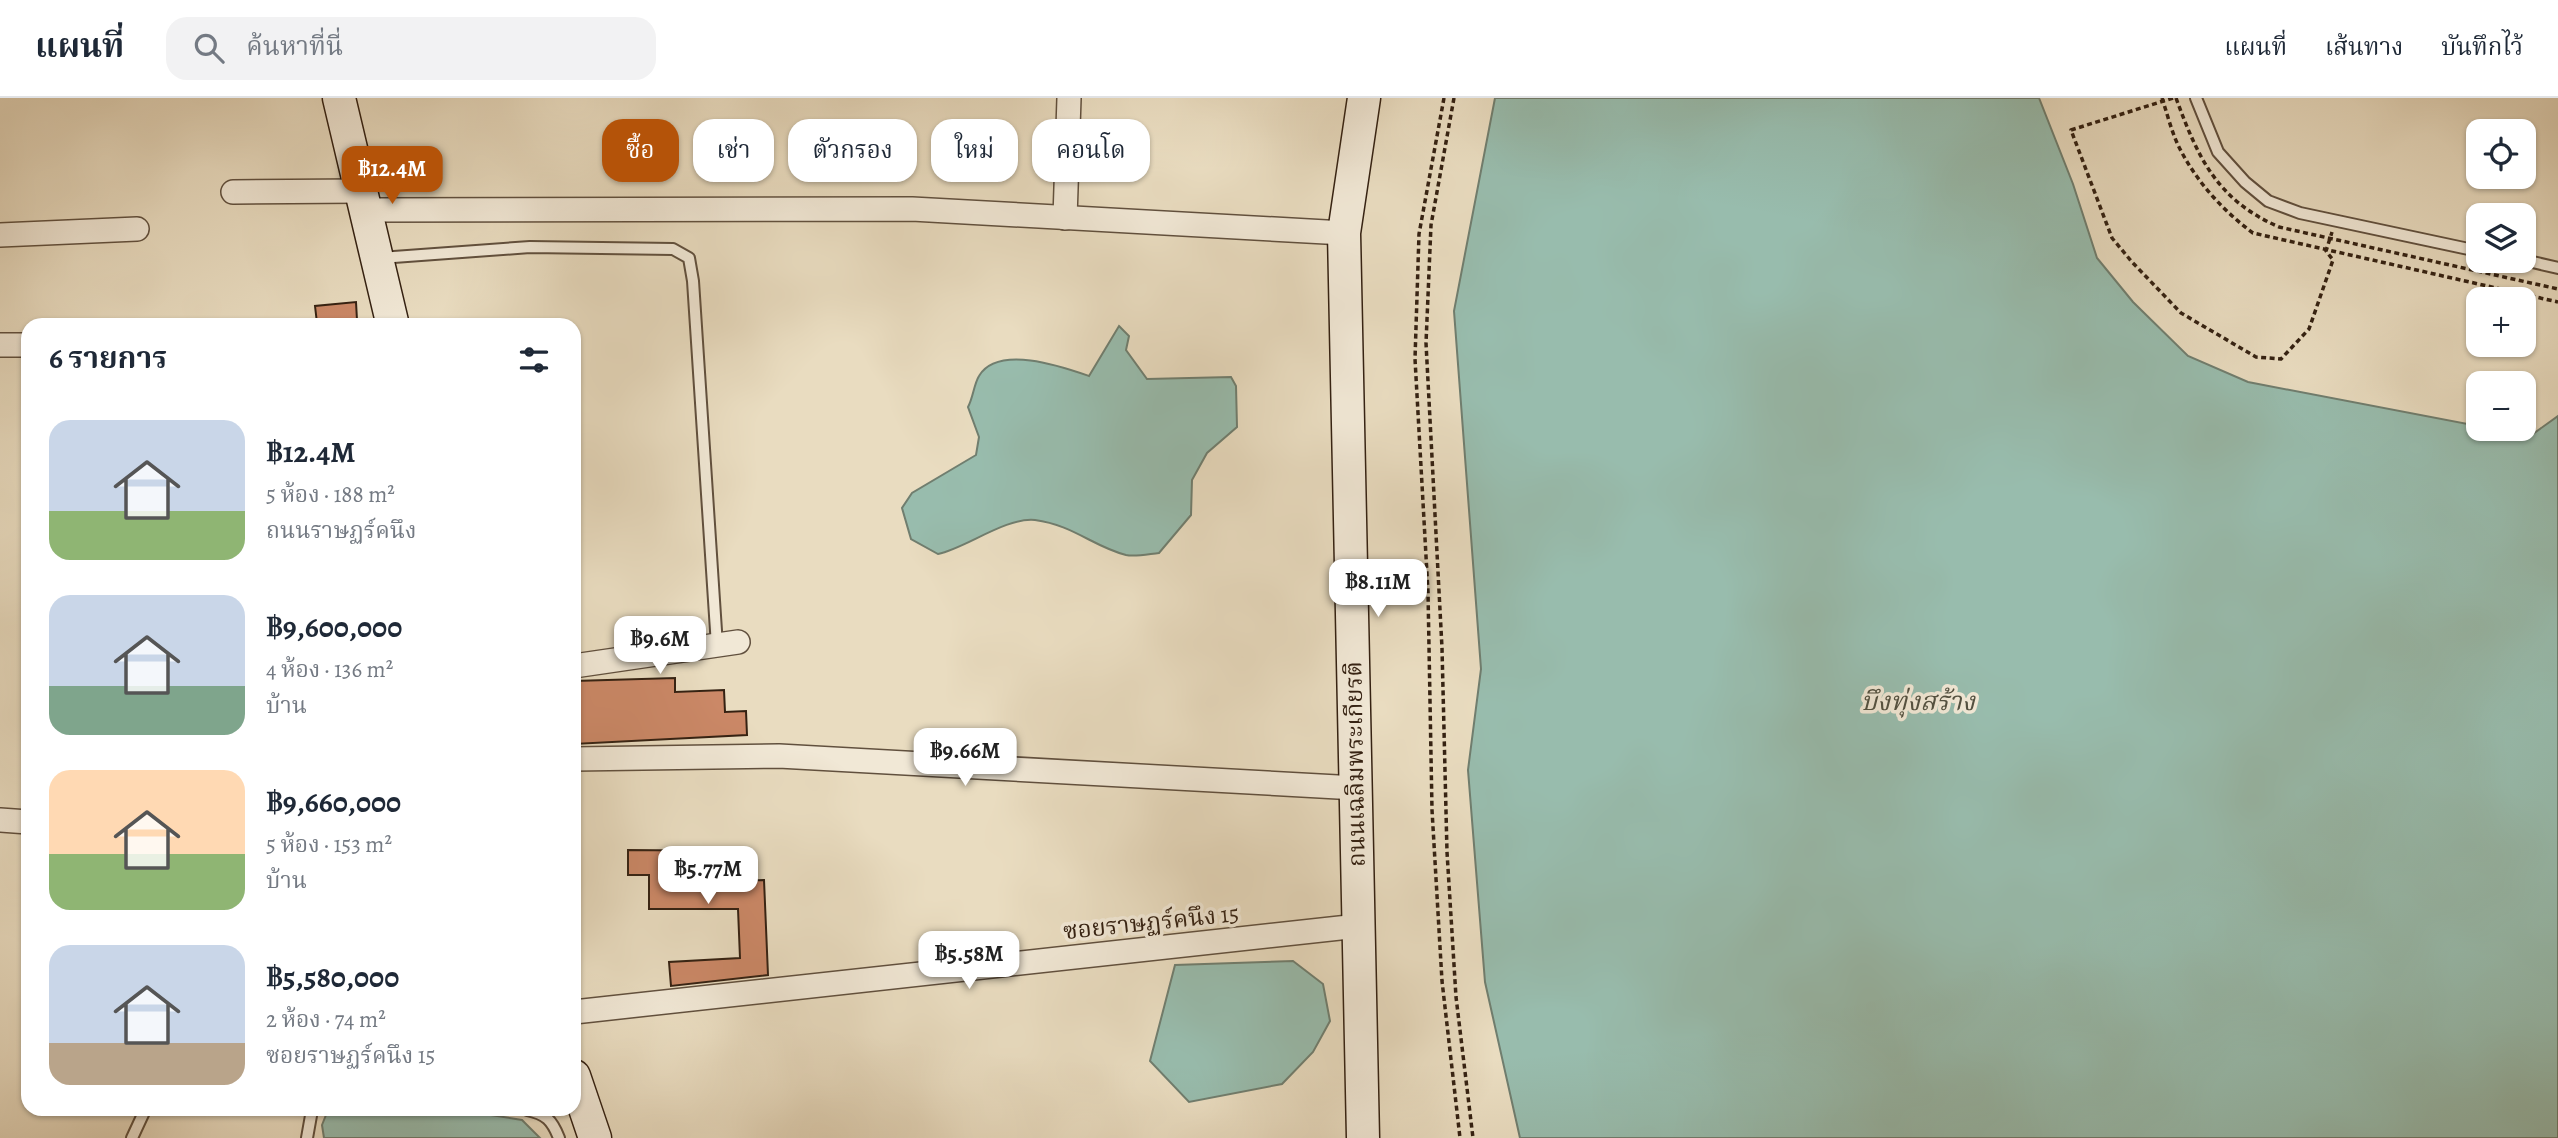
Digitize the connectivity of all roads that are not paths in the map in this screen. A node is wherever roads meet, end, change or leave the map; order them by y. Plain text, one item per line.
1 (339, 98) edge
2 (1069, 98) edge
3 (1364, 98) edge
4 (2196, 98) edge
5 (233, 192) dead end
6 (363, 201) junction
7 (1065, 218) junction
8 (137, 229) dead end
9 (1344, 233) junction
10 (0, 235) edge
11 (2466, 248) edge
12 (377, 258) junction
13 (2536, 263) edge
14 (2558, 268) edge
15 (391, 318) edge
16 (0, 345) edge
17 (21, 345) edge
18 (728, 644) joint
19 (581, 665) edge
20 (581, 759) edge
21 (1356, 788) junction
22 (0, 820) edge
23 (21, 822) edge
24 (1358, 926) junction
25 (581, 1011) edge
26 (581, 1097) edge
27 (142, 1116) edge
28 (311, 1116) edge
29 (547, 1116) edge
30 (132, 1138) edge
31 (307, 1138) edge
32 (559, 1138) edge
33 (595, 1138) edge
34 (1363, 1138) edge

1 - 6 street
2 - 7 street
3 - 9 street, ถนนเฉลิมพระเกียรติ
4 - 11 lane
5 - 6 street
6 - 7 street
6 - 12 street
7 - 9 street
8 - 10 street
9 - 21 street, ถนนเฉลิมพระเกียรติ
12 - 15 street
12 - 18 lane
13 - 14 lane
16 - 17 street
18 - 19 street
20 - 21 street
21 - 24 street, ถนนเฉลิมพระเกียรติ
22 - 23 street
24 - 25 street, ซอยราษฏร์คนึง 15
24 - 34 street, ถนนเฉลิมพระเกียรติ
26 - 33 street
27 - 30 lane
28 - 31 lane
29 - 32 lane

